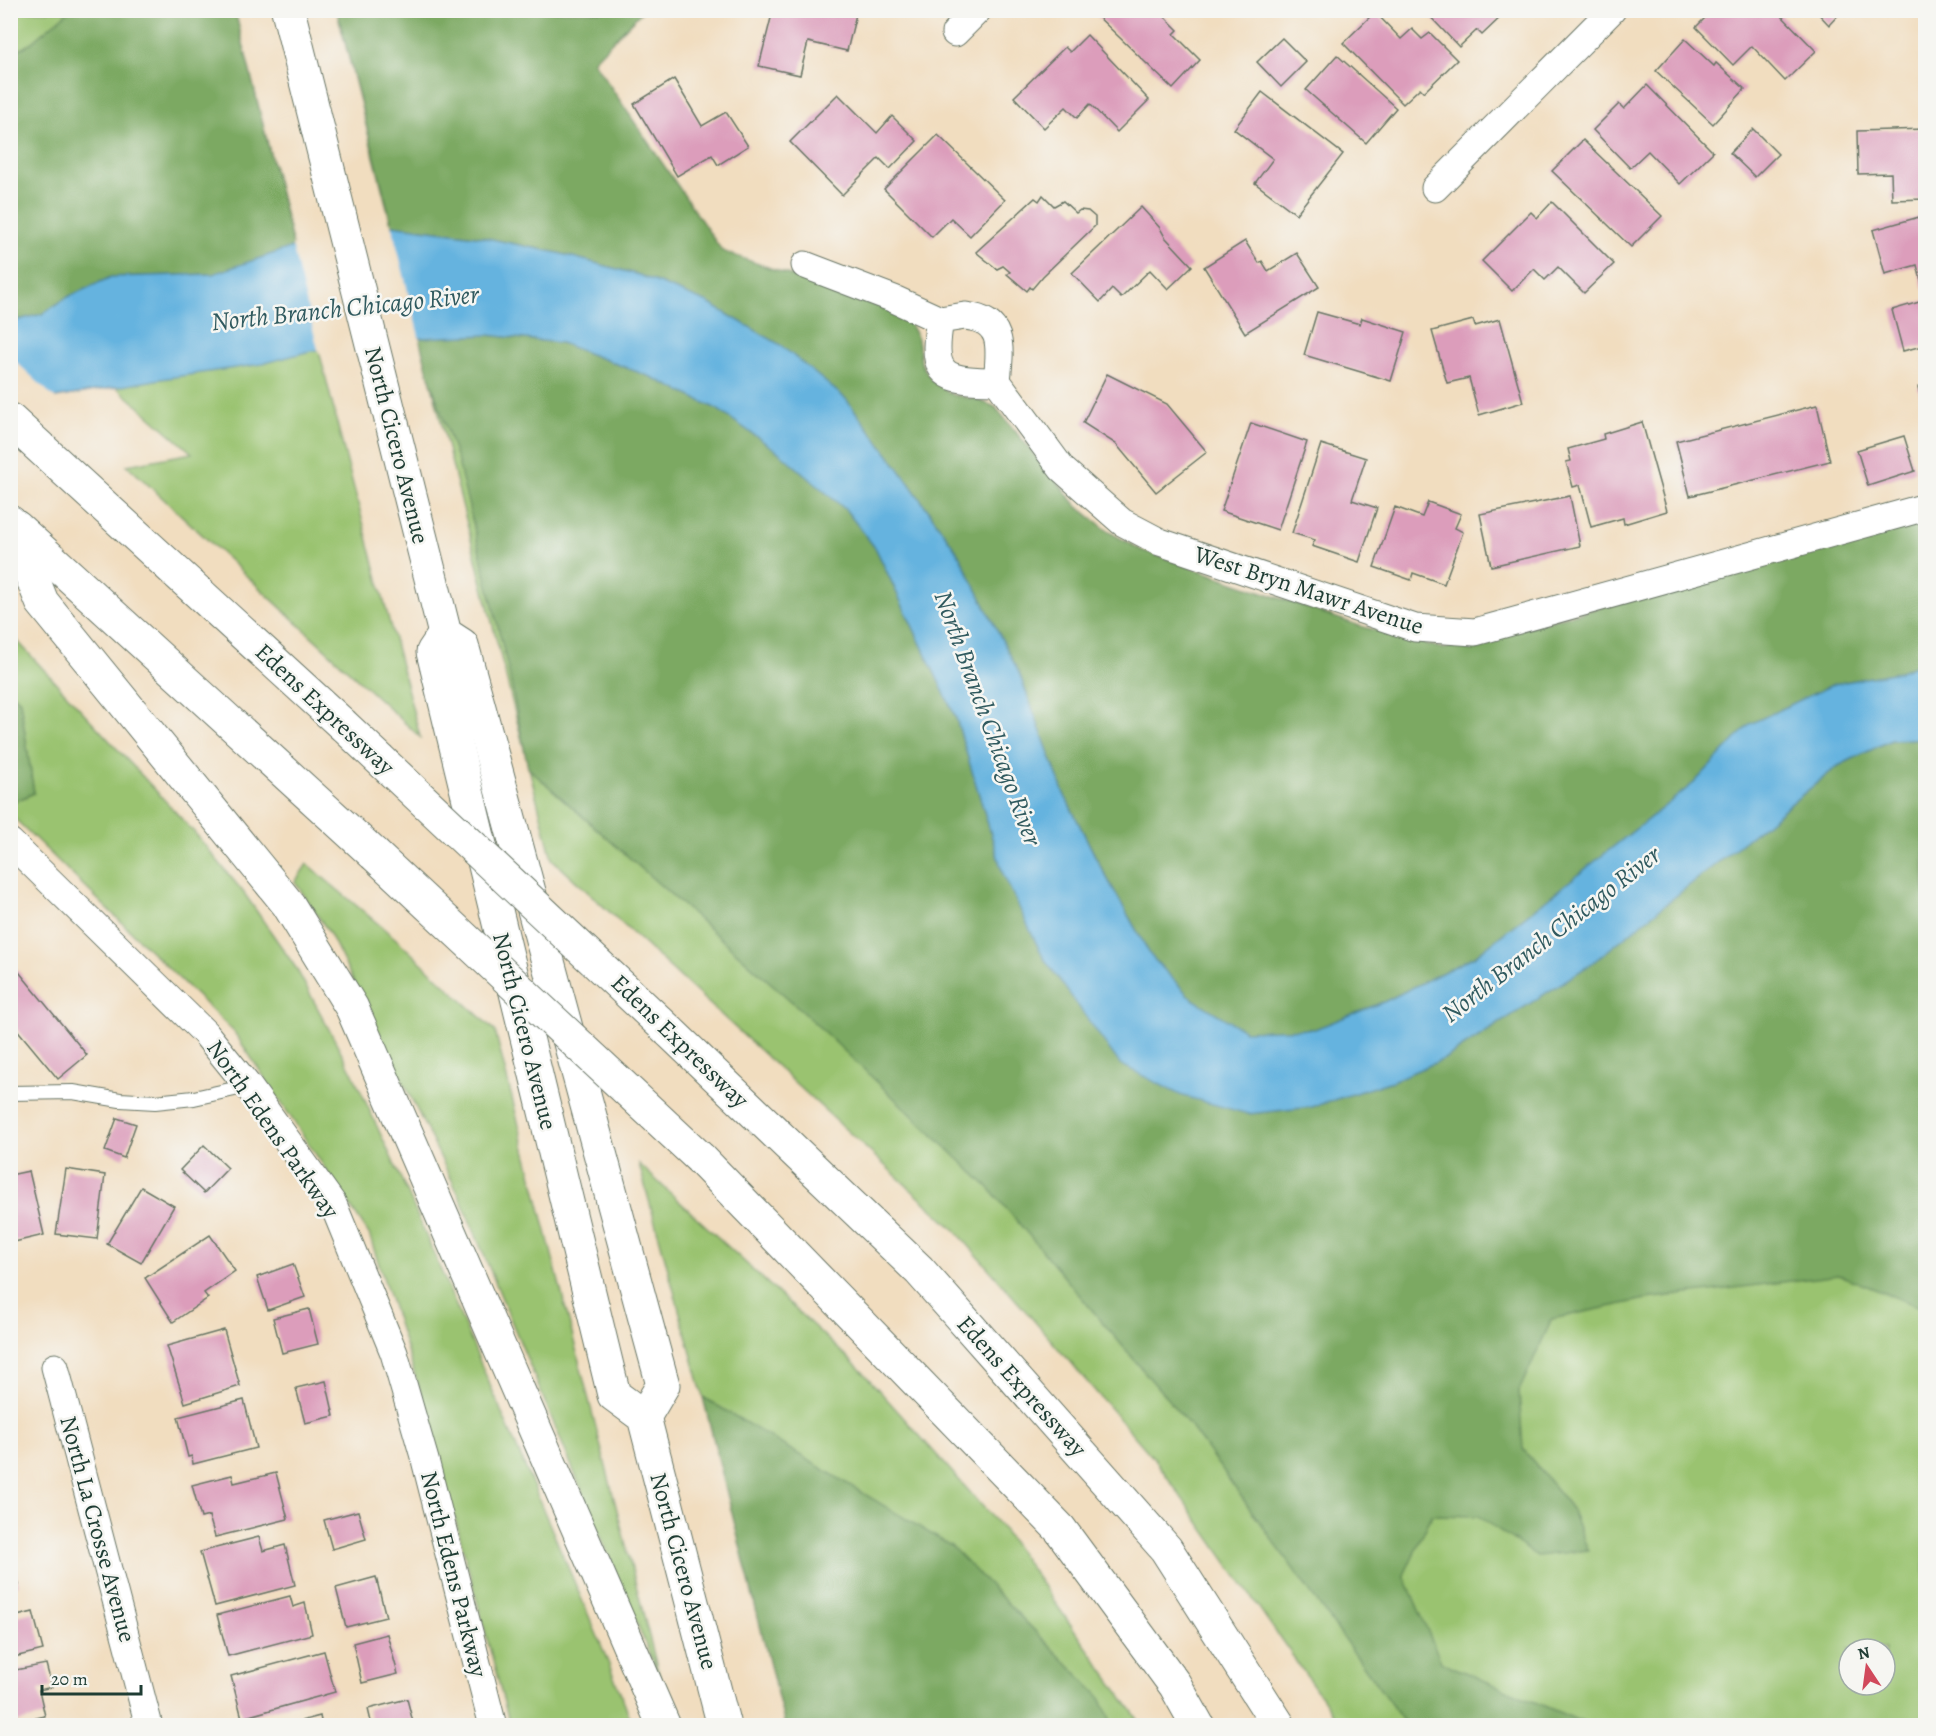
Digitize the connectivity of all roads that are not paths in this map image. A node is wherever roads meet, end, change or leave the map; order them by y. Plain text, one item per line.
1 (288, 10) edge
2 (978, 10) edge
3 (1612, 10) edge
4 (955, 33) dead end
5 (1435, 188) dead end
6 (805, 265) dead end
7 (940, 320) junction
8 (997, 381) junction
9 (10, 420) edge
10 (1926, 507) edge
11 (10, 522) edge
12 (445, 634) junction
13 (10, 842) edge
14 (248, 1086) junction
15 (10, 1093) edge
16 (55, 1367) dead end
17 (644, 1417) junction
18 (149, 1725) edge
19 (493, 1725) edge
20 (664, 1725) edge
21 (724, 1725) edge
22 (1198, 1725) edge
23 (1279, 1725) edge

1 - 12 main road, North Cicero Avenue
2 - 4 street
3 - 5 street
6 - 7 street
7 - 8 street
7 - 8 street
8 - 10 street, West Bryn Mawr Avenue
9 - 23 main road, Edens Expressway, bridge
11 - 20 main road
11 - 22 main road, bridge
12 - 17 main road, North Cicero Avenue
12 - 17 main road, North Cicero Avenue
13 - 14 street, North Edens Parkway
14 - 15 lane
14 - 19 street, North Edens Parkway
16 - 18 street, North La Crosse Avenue
17 - 21 main road, North Cicero Avenue

